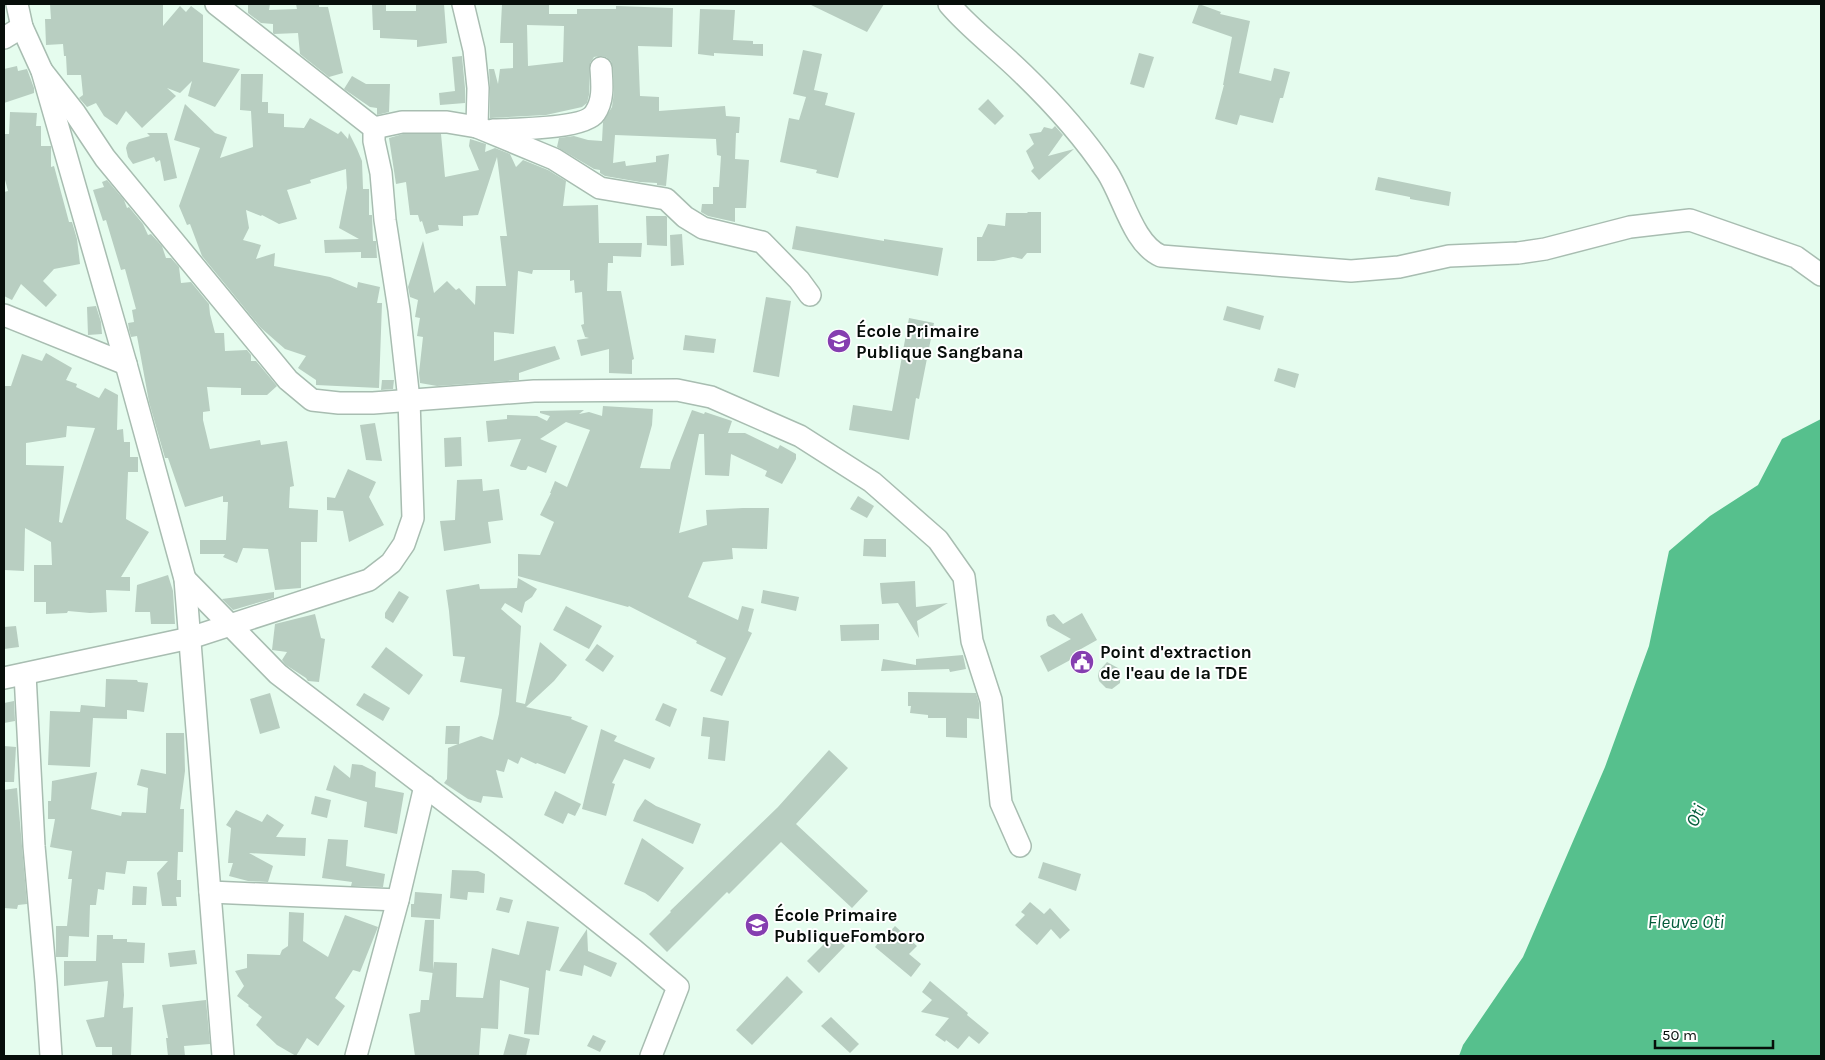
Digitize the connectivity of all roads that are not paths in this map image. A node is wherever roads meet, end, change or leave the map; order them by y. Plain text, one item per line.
1 (17, 4) edge
2 (216, 4) edge
3 (463, 4) edge
4 (949, 4) edge
5 (22, 27) junction
6 (4, 38) edge
7 (601, 68) dead end
8 (42, 72) junction
9 (374, 128) junction
10 (482, 129) junction
11 (1821, 275) edge
12 (810, 295) dead end
13 (4, 315) edge
14 (126, 364) junction
15 (409, 400) junction
16 (185, 579) junction
17 (230, 626) junction
18 (190, 638) junction
19 (26, 674) junction
20 (4, 678) edge
21 (425, 786) junction
22 (1020, 846) dead end
23 (210, 892) junction
24 (398, 900) junction
25 (51, 1056) edge
26 (223, 1056) edge
27 (356, 1056) edge
28 (651, 1056) edge

1 - 5 street
2 - 9 street
3 - 10 street
4 - 11 street
5 - 6 street
5 - 8 street
7 - 10 street
8 - 14 street
8 - 15 street
9 - 10 street
9 - 15 street
10 - 12 street
13 - 14 street
14 - 16 street
15 - 17 street
15 - 22 street
16 - 17 street
16 - 18 street
17 - 18 street
17 - 21 street
18 - 19 street
18 - 23 street
19 - 20 street
19 - 25 street
21 - 24 street
21 - 28 street
23 - 24 street
23 - 26 street
24 - 27 street

